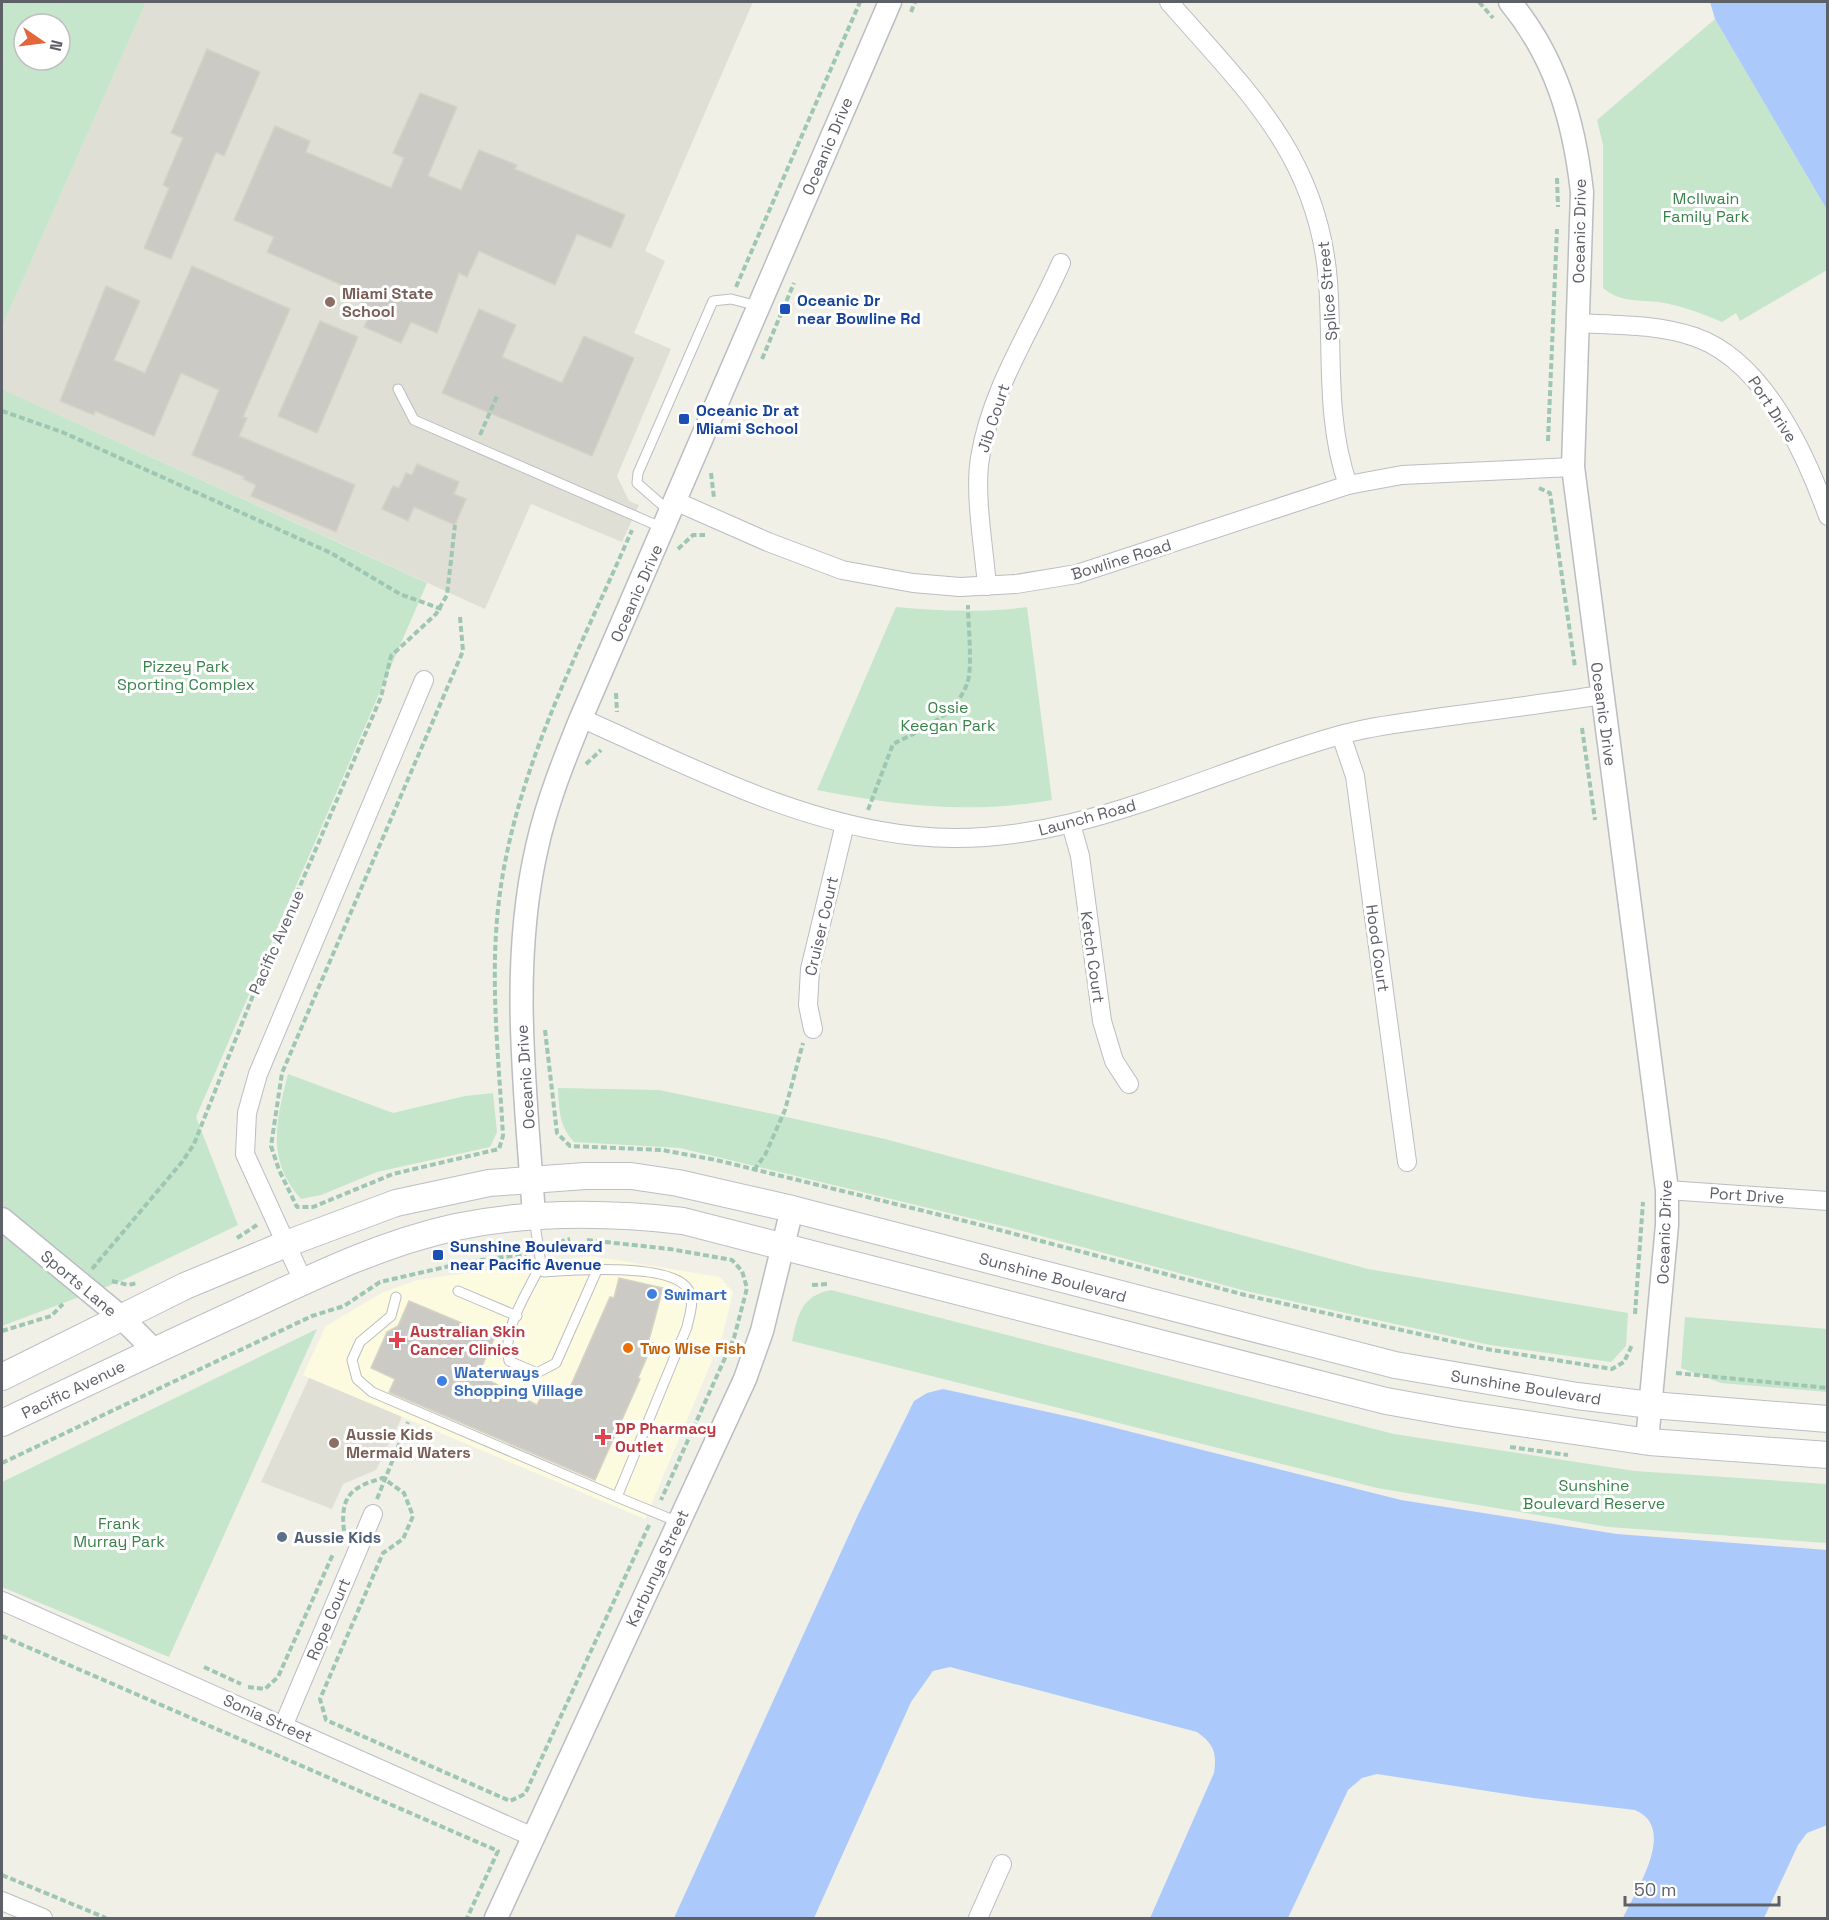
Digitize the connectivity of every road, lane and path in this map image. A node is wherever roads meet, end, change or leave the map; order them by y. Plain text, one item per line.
1 (890, 2) edge
2 (915, 2) edge
3 (1169, 2) edge
4 (1479, 2) edge
5 (1510, 2) edge
6 (906, 22) dead end
7 (1500, 26) dead end
8 (1557, 176) dead end
9 (1060, 263) dead end
10 (798, 273) dead end
11 (758, 306) junction
12 (1576, 323) junction
13 (758, 368) dead end
14 (398, 389) dead end
15 (497, 396) dead end
16 (2, 411) edge
17 (1548, 441) dead end
18 (475, 446) junction
19 (716, 462) dead end
20 (1573, 467) junction
21 (1529, 484) dead end
22 (1348, 485) junction
23 (724, 502) dead end
24 (670, 514) junction
25 (1827, 516) edge
26 (455, 525) dead end
27 (714, 539) dead end
28 (674, 558) dead end
29 (987, 586) junction
30 (980, 603) dead end
31 (957, 604) dead end
32 (968, 604) junction
33 (442, 609) junction
34 (460, 617) dead end
35 (1575, 667) dead end
36 (424, 680) dead end
37 (620, 682) dead end
38 (1602, 695) junction
39 (617, 712) dead end
40 (581, 718) junction
41 (1582, 728) dead end
42 (1341, 735) junction
43 (601, 750) dead end
44 (584, 769) dead end
45 (1595, 821) dead end
46 (1071, 824) junction
47 (854, 826) junction
48 (545, 1021) dead end
49 (813, 1029) joint
50 (1129, 1084) dead end
51 (499, 1149) dead end
52 (1407, 1162) dead end
53 (754, 1170) junction
54 (531, 1179) junction
55 (1667, 1190) junction
56 (1644, 1194) dead end
57 (1827, 1201) edge
58 (792, 1209) junction
59 (534, 1216) junction
60 (2, 1219) edge
61 (257, 1225) dead end
62 (236, 1239) dead end
63 (559, 1242) dead end
64 (286, 1244) junction
65 (784, 1245) junction
66 (526, 1254) dead end
67 (542, 1268) junction
68 (598, 1268) junction
69 (101, 1274) dead end
70 (111, 1281) dead end
71 (148, 1281) dead end
72 (303, 1281) junction
73 (458, 1291) dead end
74 (396, 1297) dead end
75 (63, 1305) dead end
76 (518, 1316) junction
77 (121, 1317) junction
78 (1635, 1317) dead end
79 (2, 1331) edge
80 (1633, 1339) dead end
81 (154, 1350) junction
82 (1676, 1374) dead end
83 (2, 1377) edge
84 (1827, 1388) edge
85 (1651, 1405) junction
86 (413, 1409) junction
87 (1827, 1419) edge
88 (2, 1423) edge
89 (1647, 1441) junction
90 (1827, 1455) edge
91 (2, 1463) edge
92 (383, 1478) junction
93 (617, 1497) junction
94 (655, 1513) junction
95 (373, 1514) joint
96 (678, 1522) junction
97 (339, 1541) dead end
98 (334, 1552) dead end
99 (2, 1601) edge
100 (2, 1636) edge
101 (204, 1666) dead end
102 (284, 1724) junction
103 (533, 1837) junction
104 (1002, 1863) dead end
105 (2, 1875) edge
106 (2, 1901) edge
107 (42, 1918) edge
108 (106, 1918) edge
109 (467, 1918) edge
110 (496, 1918) edge
111 (978, 1918) edge

1 - 11 street, Oceanic Drive
2 - 6 path
3 - 22 street, Splice Street
4 - 7 path
5 - 12 street, Oceanic Drive
8 - 17 path
9 - 29 street, Jib Court
10 - 13 path
11 - 24 street, Oceanic Drive
11 - 24 lane
12 - 20 street, Oceanic Drive
12 - 25 street, Port Drive
14 - 18 lane
15 - 18 path
16 - 33 path
18 - 24 lane
19 - 23 path
20 - 22 street, Bowline Road
20 - 38 street, Oceanic Drive
21 - 35 path
22 - 29 street, Bowline Road
24 - 29 street, Bowline Road
24 - 40 street, Oceanic Drive
26 - 33 path
27 - 28 path
30 - 32 path
31 - 32 path
32 - 47 path
33 - 69 path, Pacific Avenue
34 - 51 path
36 - 64 street, Pacific Avenue
37 - 39 path
38 - 42 street, Launch Road
38 - 55 street, Oceanic Drive
40 - 47 street, Launch Road
40 - 54 street, Oceanic Drive
41 - 45 path
42 - 46 street, Launch Road
42 - 52 street, Hood Court
43 - 44 path
46 - 47 street, Launch Road
46 - 50 street, Ketch Court
47 - 49 street, Cruiser Court
48 - 53 path
49 - 53 path
53 - 80 path
54 - 58 main road, Sunshine Boulevard
54 - 59 street, Oceanic Drive
54 - 64 main road, Sunshine Boulevard
55 - 57 street, Port Drive
55 - 85 street, Oceanic Drive
56 - 78 path
58 - 65 street, Karbunya Street
58 - 85 main road, Sunshine Boulevard
59 - 65 main road
59 - 67 lane
59 - 72 main road
60 - 77 street, Sports Lane
61 - 62 path
63 - 94 path
64 - 72 street, Pacific Avenue
64 - 77 main road
65 - 89 main road
65 - 96 street, Karbunya Street
66 - 91 path
67 - 68 lane
67 - 76 lane
68 - 76 lane
68 - 93 lane
70 - 71 path
72 - 81 main road, Pacific Avenue
73 - 76 lane
74 - 86 lane
75 - 79 path
77 - 81 street, Sports Lane
77 - 83 main road
81 - 88 main road, Pacific Avenue
82 - 84 path
85 - 87 main road, Sunshine Boulevard
85 - 89 street, Oceanic Drive
86 - 92 path
86 - 93 lane
89 - 90 main road
92 - 94 path
92 - 95 path
92 - 97 path
93 - 94 lane
94 - 96 lane
95 - 102 street, Rope Court
96 - 103 street, Karbunya Street
98 - 101 path
99 - 102 street, Sonia Street
100 - 109 path
102 - 103 street, Sonia Street
103 - 110 street, Karbunya Street
104 - 111 street
105 - 108 path
106 - 107 street

